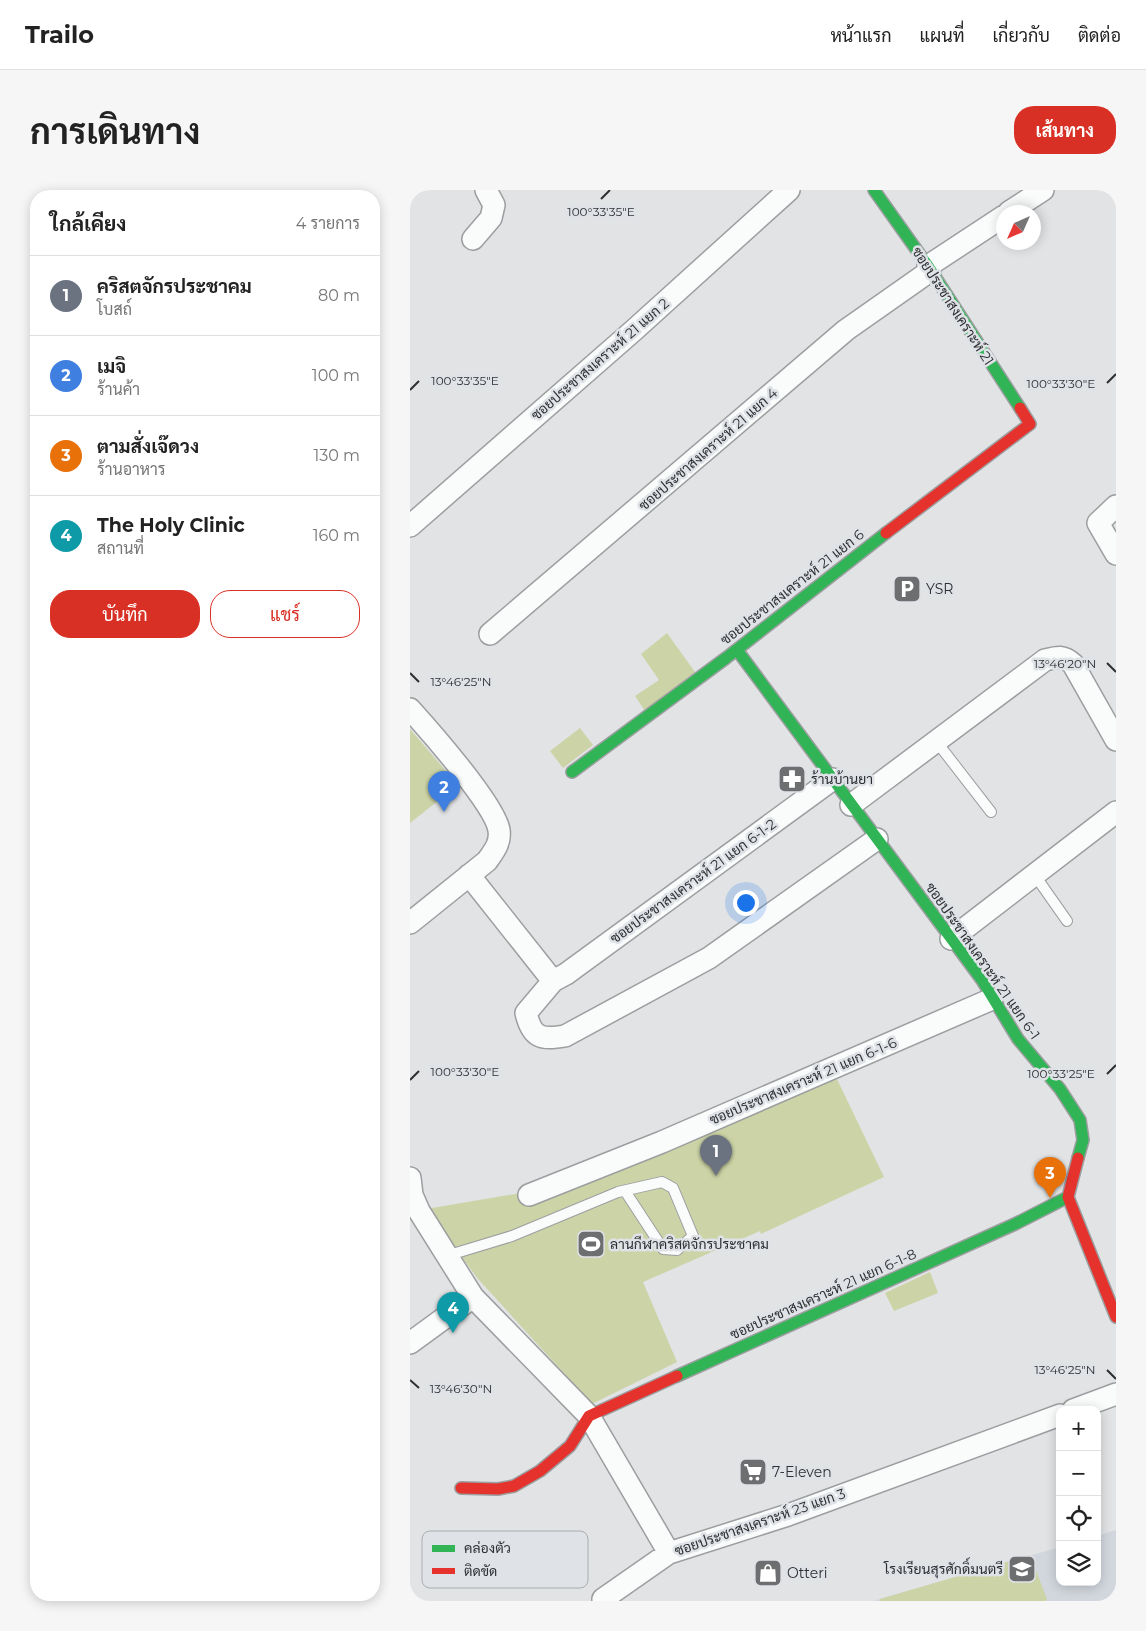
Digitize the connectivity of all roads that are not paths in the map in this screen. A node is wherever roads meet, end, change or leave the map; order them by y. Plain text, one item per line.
1 (486, 190) edge
2 (789, 190) edge
3 (874, 190) edge
4 (1043, 190) edge
5 (1020, 205) edge
6 (996, 222) edge
7 (474, 239) dead end
8 (929, 268) junction
9 (1030, 424) joint
10 (1116, 506) edge
11 (410, 526) edge
12 (1116, 554) edge
13 (490, 634) dead end
14 (737, 650) junction
15 (410, 709) edge
16 (1116, 740) edge
17 (936, 741) junction
18 (572, 772) dead end
19 (832, 779) junction
20 (851, 805) junction
21 (991, 812) dead end
22 (1116, 812) edge
23 (877, 839) junction
24 (1034, 874) junction
25 (469, 875) junction
26 (1067, 921) dead end
27 (410, 923) edge
28 (951, 939) junction
29 (553, 981) junction
30 (992, 999) junction
31 (411, 1189) edge
32 (625, 1191) junction
33 (529, 1195) dead end
34 (1068, 1197) junction
35 (446, 1256) junction
36 (473, 1297) junction
37 (1116, 1317) edge
38 (410, 1343) edge
39 (1116, 1394) edge
40 (1084, 1406) edge
41 (589, 1416) junction
42 (1056, 1416) edge
43 (461, 1488) dead end
44 (669, 1553) junction
45 (603, 1599) dead end

1 - 7 street
2 - 11 street, ซอยประชาสงเคราะห์ 21 แยก 2
3 - 8 street, ซอยประชาสงเคราะห์ 21
4 - 5 street
6 - 8 street, ซอยประชาสงเคราะห์ 21 แยก 4
8 - 9 street, ซอยประชาสงเคราะห์ 21
8 - 13 street, ซอยประชาสงเคราะห์ 21 แยก 4
9 - 14 street, ซอยประชาสงเคราะห์ 21 แยก 6
10 - 12 street
14 - 18 street, ซอยประชาสงเคราะห์ 21 แยก 6
14 - 19 street, ซอยประชาสงเคราะห์ 21 แยก 6-1
15 - 25 street
16 - 17 street
17 - 20 street
17 - 21 lane
19 - 20 street, ซอยประชาสงเคราะห์ 21 แยก 6-1
19 - 29 street, ซอยประชาสงเคราะห์ 21 แยก 6-1-2
20 - 23 street, ซอยประชาสงเคราะห์ 21 แยก 6-1
22 - 24 street
23 - 28 street, ซอยประชาสงเคราะห์ 21 แยก 6-1
23 - 29 street, ซอยประชาสงเคราะห์ 21 แยก 6-1-2
24 - 26 lane
24 - 28 street
25 - 27 street
25 - 29 street
28 - 30 street, ซอยประชาสงเคราะห์ 21 แยก 6-1
30 - 33 street, ซอยประชาสงเคราะห์ 21 แยก 6-1-6
30 - 34 street, ซอยประชาสงเคราะห์ 21 แยก 6-1
31 - 35 street, ซอยประชาสงเคราะห์ 23 แยก 3
32 - 32 lane
32 - 35 lane
34 - 37 street
34 - 41 street, ซอยประชาสงเคราะห์ 21 แยก 6-1-8
35 - 36 street, ซอยประชาสงเคราะห์ 23 แยก 3
36 - 38 street
36 - 41 street, ซอยประชาสงเคราะห์ 23 แยก 3
39 - 40 street
41 - 43 street
41 - 44 street, ซอยประชาสงเคราะห์ 23 แยก 3
42 - 44 street, ซอยประชาสงเคราะห์ 23 แยก 3
44 - 45 street

